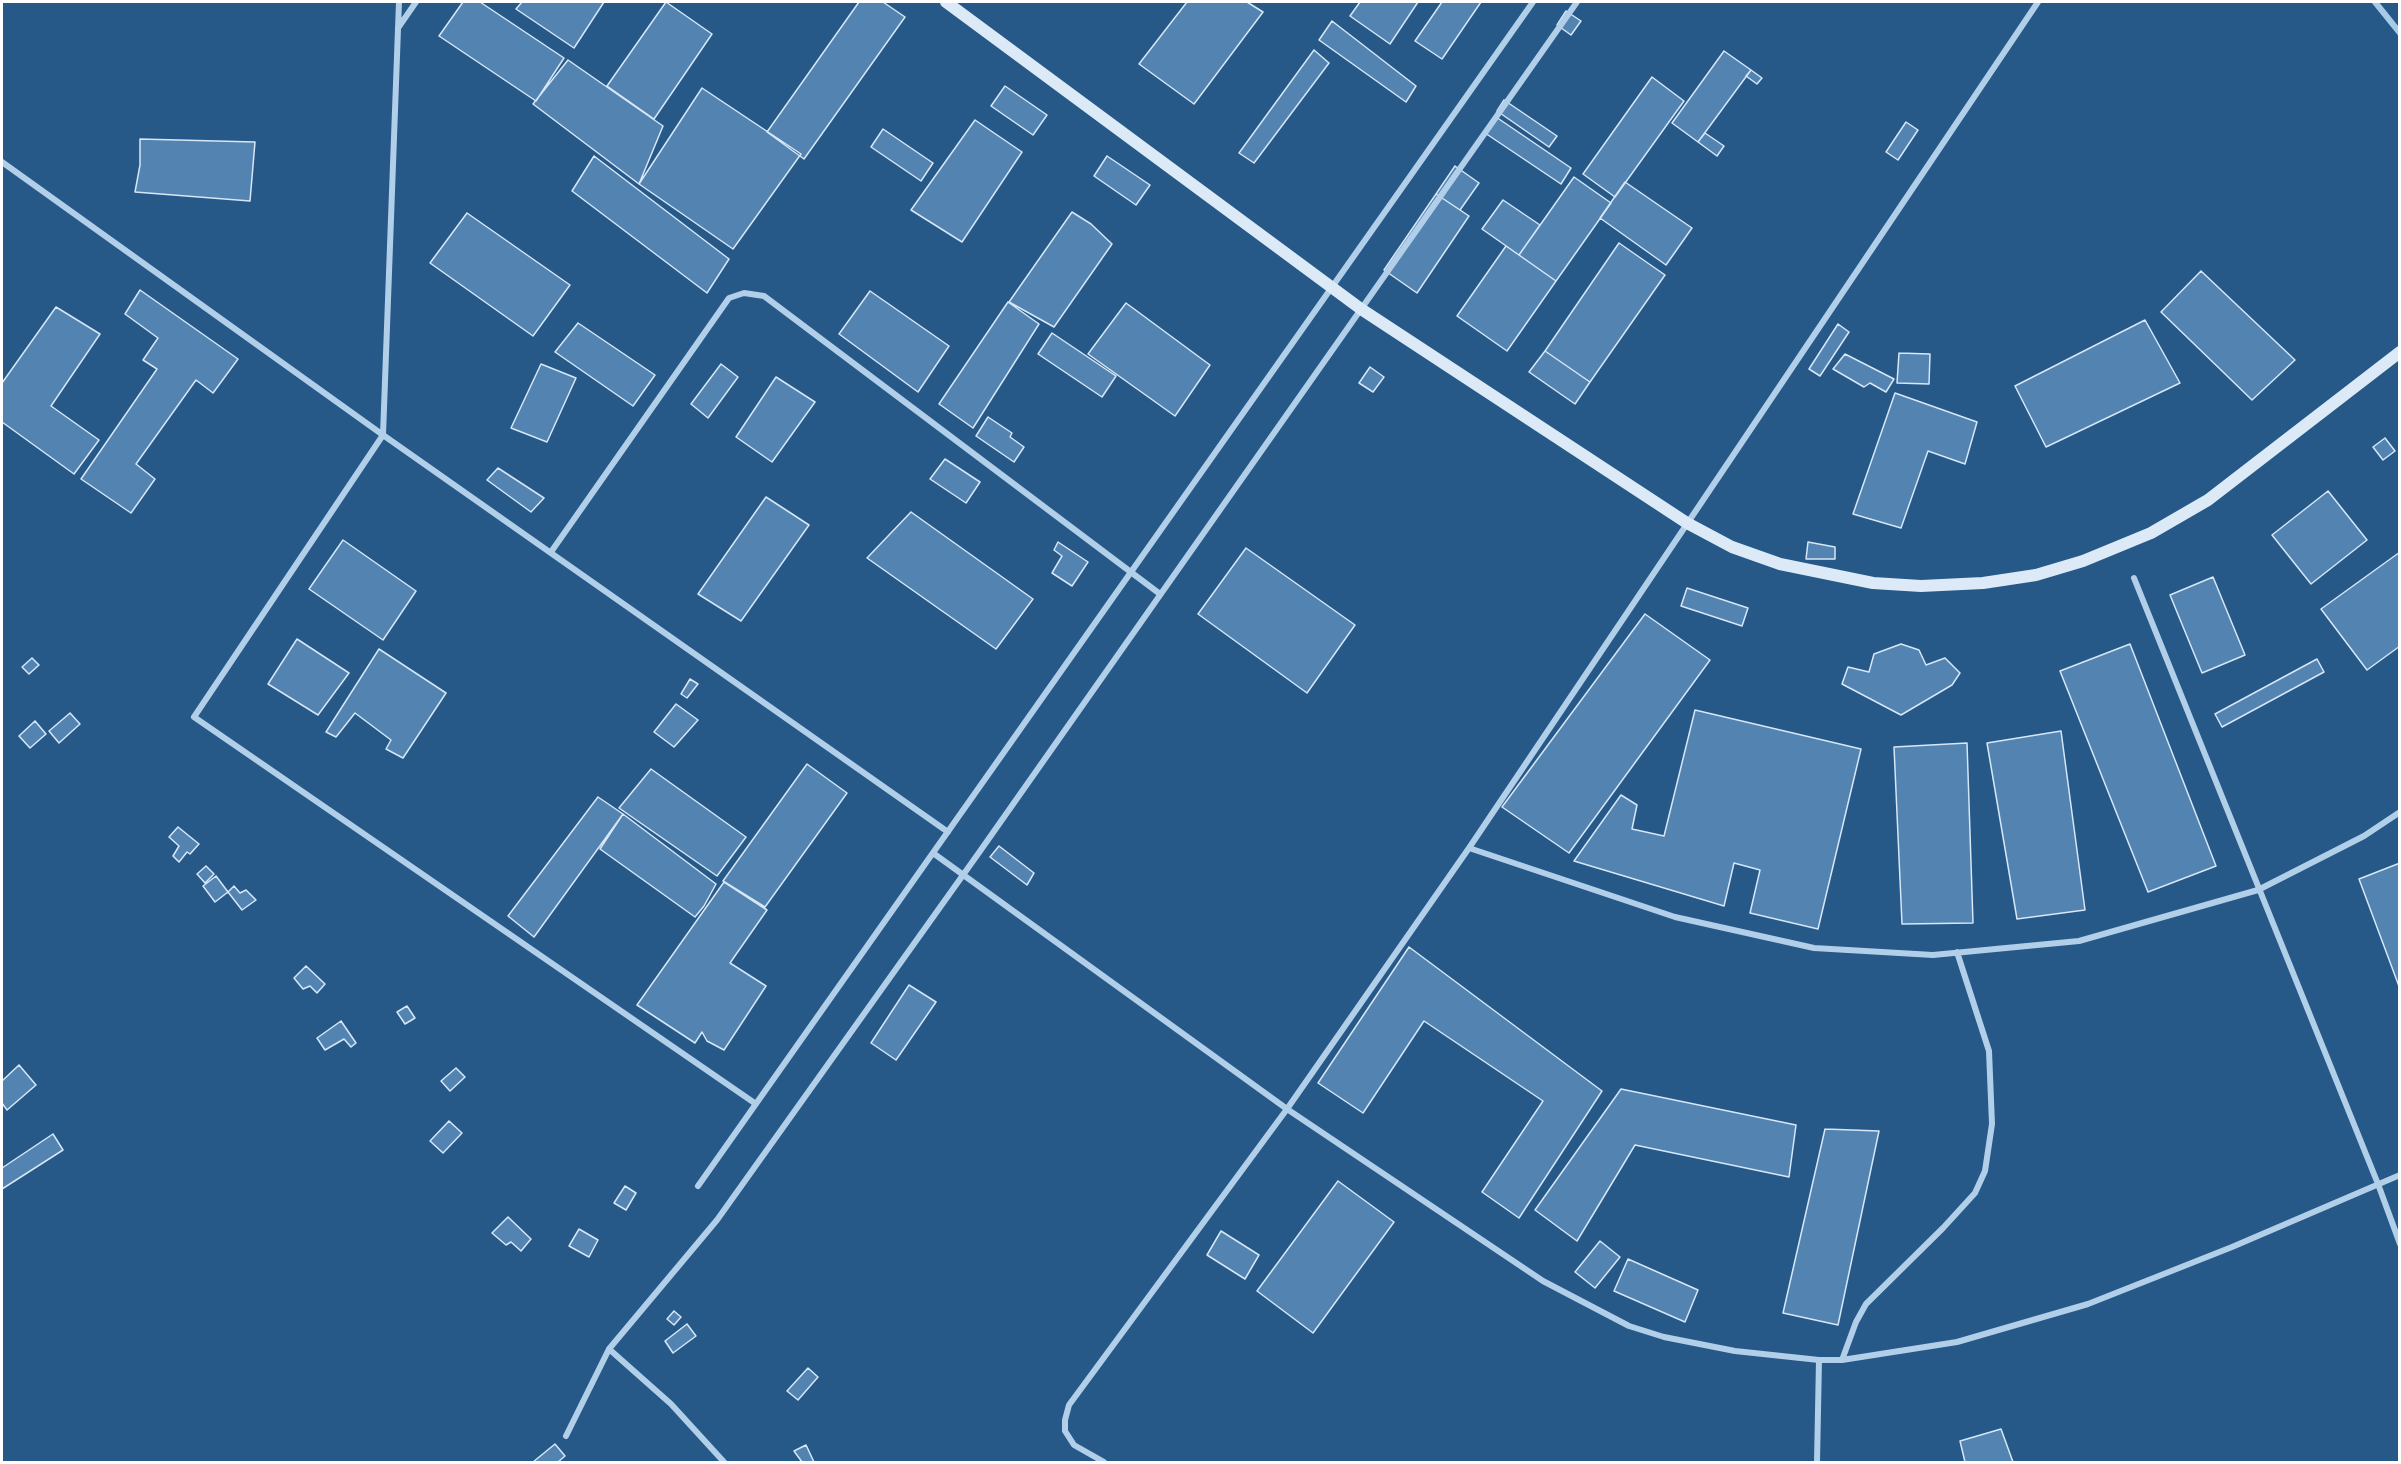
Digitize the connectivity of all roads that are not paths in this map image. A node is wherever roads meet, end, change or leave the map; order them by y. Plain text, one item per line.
1 (399, 2) edge
2 (416, 2) edge
3 (946, 2) edge
4 (1533, 2) edge
5 (1577, 2) edge
6 (2038, 2) edge
7 (396, 31) junction
8 (2, 162) edge
9 (1332, 287) junction
10 (1361, 309) junction
11 (2400, 352) edge
12 (383, 435) junction
13 (1687, 523) junction
14 (551, 552) junction
15 (1131, 572) junction
16 (2134, 578) dead end
17 (1160, 594) junction
18 (2400, 812) edge
19 (948, 832) junction
20 (1469, 848) junction
21 (933, 853) junction
22 (963, 875) junction
23 (2258, 890) junction
24 (1957, 952) junction
25 (756, 1104) junction
26 (1287, 1109) junction
27 (2400, 1175) edge
28 (2378, 1184) junction
29 (699, 1185) dead end
30 (2400, 1244) edge
31 (609, 1349) junction
32 (1819, 1360) junction
33 (1842, 1360) junction
34 (566, 1436) dead end
35 (724, 1462) edge
36 (1104, 1462) edge
37 (1817, 1462) edge

1 - 7 street
2 - 7 street
3 - 9 street
4 - 9 street
5 - 10 street
6 - 13 street
7 - 12 street
8 - 12 street
9 - 10 street
9 - 15 street
10 - 13 street
10 - 17 street
11 - 13 street
12 - 14 street
12 - 25 street
13 - 20 street
14 - 15 street
14 - 19 street
15 - 17 street
15 - 19 street
16 - 23 street
17 - 22 street
18 - 23 street
19 - 21 street
20 - 24 street
20 - 26 street
21 - 22 street
21 - 25 street
22 - 26 street
22 - 31 street
23 - 24 street
23 - 28 street
24 - 33 street
25 - 29 street
26 - 32 street
26 - 36 street
27 - 28 street
28 - 30 street
28 - 33 street
31 - 34 street
31 - 35 street
32 - 33 street
32 - 37 street

